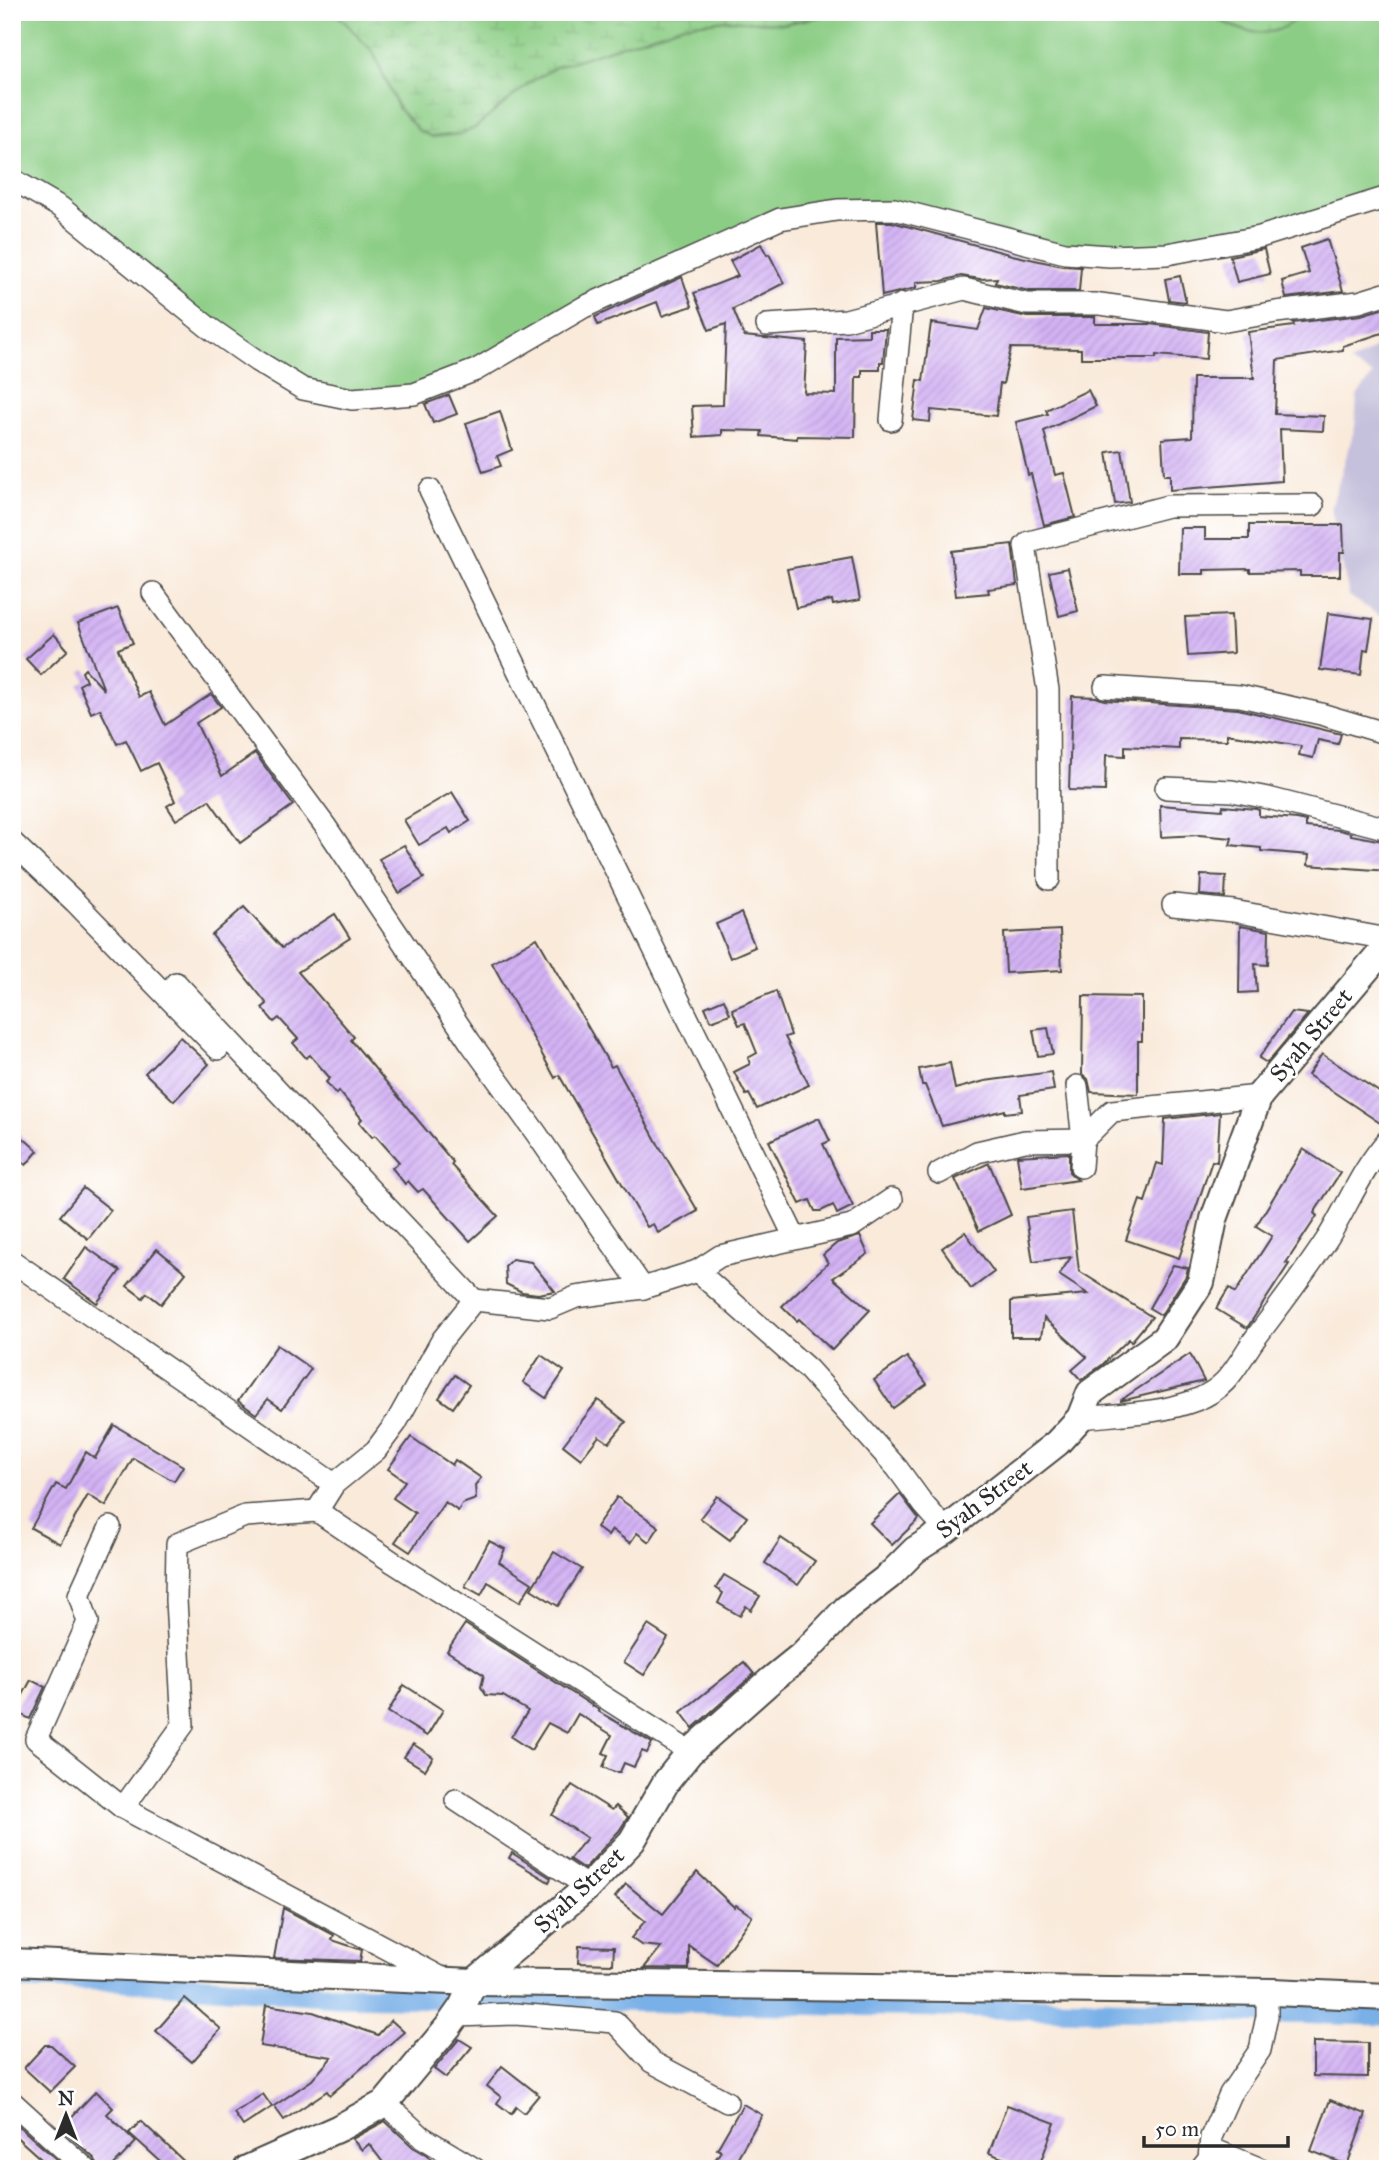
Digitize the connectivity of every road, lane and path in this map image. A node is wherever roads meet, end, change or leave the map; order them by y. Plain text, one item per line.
1 (12, 179) edge
2 (1386, 204) edge
3 (1388, 293) edge
4 (902, 304) junction
5 (767, 325) dead end
6 (891, 420) dead end
7 (430, 491) dead end
8 (1313, 505) dead end
9 (153, 593) dead end
10 (1105, 687) dead end
11 (1388, 734) edge
12 (1166, 788) dead end
13 (1388, 829) edge
14 (12, 842) edge
15 (1049, 879) dead end
16 (1173, 905) dead end
17 (1388, 942) edge
18 (176, 983) dead end
19 (218, 1049) dead end
20 (1077, 1086) dead end
21 (1259, 1096) junction
22 (1083, 1140) junction
23 (1388, 1140) edge
24 (1081, 1167) dead end
25 (939, 1173) dead end
26 (892, 1199) dead end
27 (795, 1238) junction
28 (12, 1261) edge
29 (697, 1271) junction
30 (643, 1288) junction
31 (474, 1300) junction
32 (1080, 1418) junction
33 (334, 1484) junction
34 (317, 1511) junction
35 (110, 1527) dead end
36 (946, 1530) junction
37 (690, 1752) junction
38 (456, 1800) dead end
39 (123, 1808) junction
40 (588, 1887) junction
41 (12, 1962) edge
42 (462, 1995) junction
43 (1388, 1997) edge
44 (1267, 2004) junction
45 (12, 2102) edge
46 (385, 2102) junction
47 (727, 2102) dead end
48 (1210, 2148) junction
49 (86, 2169) edge
50 (247, 2169) edge
51 (475, 2169) edge
52 (1201, 2169) edge
53 (1261, 2169) edge

1 - 2 street
3 - 4 street
4 - 5 street
4 - 6 street
7 - 27 street
8 - 15 street
9 - 30 street
10 - 11 street
12 - 13 street
14 - 19 street
16 - 17 street
17 - 21 street, Syah Street
18 - 31 street
20 - 22 street
21 - 22 street
21 - 32 street, Syah Street
22 - 24 street
22 - 25 street
23 - 32 street
26 - 27 street
27 - 29 street
28 - 33 street
29 - 30 street
29 - 36 street
30 - 31 street
31 - 33 street
32 - 36 street, Syah Street
33 - 34 street
34 - 37 street
34 - 39 street
35 - 39 street
36 - 37 street, Syah Street
37 - 40 street, Syah Street
38 - 40 street
39 - 42 street
40 - 42 street, Syah Street
41 - 42 street
42 - 44 street
42 - 46 street, Syah Street
42 - 47 street
43 - 44 street
44 - 48 street
45 - 49 street
46 - 50 street
46 - 51 street
48 - 52 street
48 - 53 street

